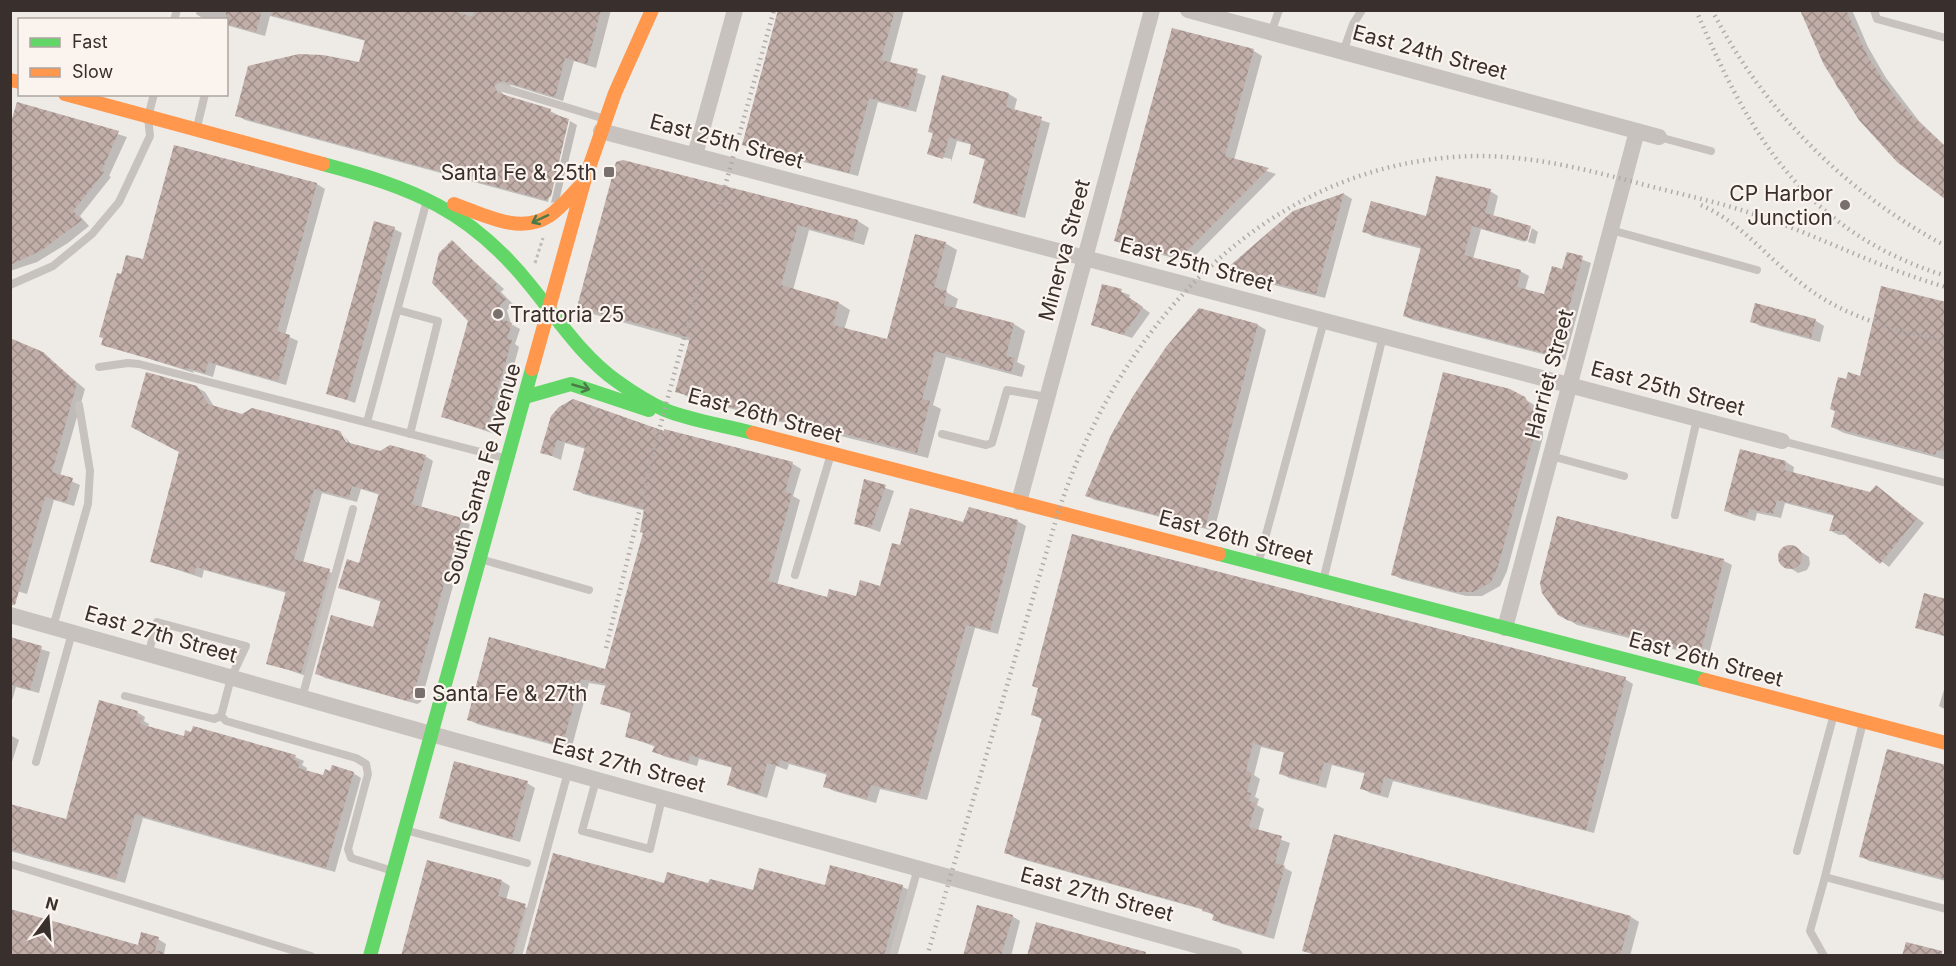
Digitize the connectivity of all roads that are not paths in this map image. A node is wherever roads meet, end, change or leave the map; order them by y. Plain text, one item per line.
1 (652, 10) edge
2 (735, 10) edge
3 (1152, 10) edge
4 (1188, 10) edge
5 (1279, 10) edge
6 (1362, 10) edge
7 (1874, 10) edge
8 (1271, 34) junction
9 (1946, 38) edge
10 (1343, 52) junction
11 (500, 87) dead end
12 (72, 96) edge
13 (153, 96) edge
14 (204, 96) edge
15 (148, 117) junction
16 (603, 125) junction
17 (196, 130) junction
18 (1638, 131) junction
19 (1659, 137) joint
20 (1711, 151) dead end
21 (694, 155) junction
22 (584, 182) junction
23 (427, 196) junction
24 (1611, 230) junction
25 (1085, 258) junction
26 (1757, 270) dead end
27 (10, 285) edge
28 (398, 310) junction
29 (550, 310) junction
30 (1324, 321) junction
31 (1383, 336) junction
32 (99, 368) dead end
33 (1570, 385) junction
34 (525, 397) junction
35 (1047, 397) junction
36 (79, 405) dead end
37 (693, 418) junction
38 (1696, 419) junction
39 (367, 422) junction
40 (410, 434) junction
41 (942, 434) dead end
42 (1782, 441) joint
43 (831, 454) junction
44 (1551, 456) junction
45 (508, 459) junction
46 (1624, 476) dead end
47 (1946, 483) edge
48 (1019, 502) junction
49 (353, 509) dead end
50 (1675, 515) dead end
51 (480, 559) junction
52 (1258, 564) junction
53 (795, 574) dead end
54 (1323, 581) junction
55 (589, 590) dead end
56 (10, 615) edge
57 (53, 627) junction
58 (1505, 628) junction
59 (72, 633) junction
60 (148, 655) junction
61 (231, 678) junction
62 (125, 696) dead end
63 (302, 698) junction
64 (1834, 714) junction
65 (220, 716) junction
66 (1863, 722) junction
67 (431, 734) junction
68 (1946, 743) edge
69 (36, 762) dead end
70 (568, 772) junction
71 (596, 780) junction
72 (662, 798) junction
73 (405, 830) junction
74 (1797, 851) dead end
75 (527, 863) dead end
76 (10, 864) edge
77 (918, 868) junction
78 (393, 871) junction
79 (1825, 877) junction
80 (1946, 909) edge
81 (311, 956) edge
82 (370, 956) edge
83 (518, 956) edge
84 (893, 956) edge
85 (1236, 956) edge
86 (1824, 956) edge

1 - 16 street, South Santa Fe Avenue
2 - 21 street
3 - 25 street, Minerva Street
4 - 8 street, East 24th Street
5 - 8 lane
6 - 10 lane
7 - 9 lane
8 - 10 street, East 24th Street
10 - 18 street, East 24th Street
11 - 16 lane
12 - 15 street
13 - 15 lane
14 - 17 lane
15 - 17 street
15 - 27 lane
16 - 21 street, East 25th Street
16 - 22 street, South Santa Fe Avenue
17 - 23 street
18 - 19 street, East 24th Street
18 - 24 street, Harriet Street
19 - 20 lane
21 - 25 street, East 25th Street
22 -> 23 street
22 - 29 street, South Santa Fe Avenue
23 - 28 lane
23 - 29 street
24 - 26 lane
24 - 33 street, Harriet Street
25 - 30 street, East 25th Street
25 - 35 street, Minerva Street
28 - 39 lane
28 - 40 lane
29 - 34 street, South Santa Fe Avenue
29 - 37 street, East 26th Street
30 - 31 street, East 25th Street
30 - 52 lane
31 - 33 street, East 25th Street
31 - 54 lane
32 - 39 lane
33 - 38 street, East 25th Street
33 - 44 street, Harriet Street
34 -> 37 street
34 - 45 street, South Santa Fe Avenue
35 - 41 lane
35 - 48 street, Minerva Street
36 - 57 lane
37 - 43 street, East 26th Street
38 - 42 street, East 25th Street
38 - 50 lane
39 - 40 lane
40 - 45 lane
42 - 47 lane
43 - 48 street, East 26th Street
43 - 53 lane
44 - 46 lane
44 - 58 street, Harriet Street
45 - 51 street, South Santa Fe Avenue
48 - 52 street, East 26th Street
49 - 63 lane
51 - 55 lane
51 - 67 street, South Santa Fe Avenue
52 - 54 street, East 26th Street
54 - 58 street, East 26th Street
56 - 57 street, East 27th Street
57 - 59 street, East 27th Street
58 - 64 street, East 26th Street
59 - 60 street, East 27th Street
59 - 69 lane
60 - 61 street, East 27th Street
60 - 61 lane
61 - 63 street, East 27th Street
61 - 65 lane
62 - 65 lane
63 - 67 street, East 27th Street
64 - 66 street, East 26th Street
64 - 74 lane
65 - 78 lane
66 - 68 street, East 26th Street
66 - 79 lane
67 - 70 street, East 27th Street
67 - 73 street, South Santa Fe Avenue
70 - 71 street, East 27th Street
70 - 83 lane
71 - 72 street, East 27th Street
71 - 72 lane
72 - 77 street, East 27th Street
73 - 75 lane
73 - 78 street, South Santa Fe Avenue
76 - 81 lane
77 - 84 lane
77 - 85 street, East 27th Street
78 - 82 street, South Santa Fe Avenue
79 - 80 lane
79 - 86 lane

